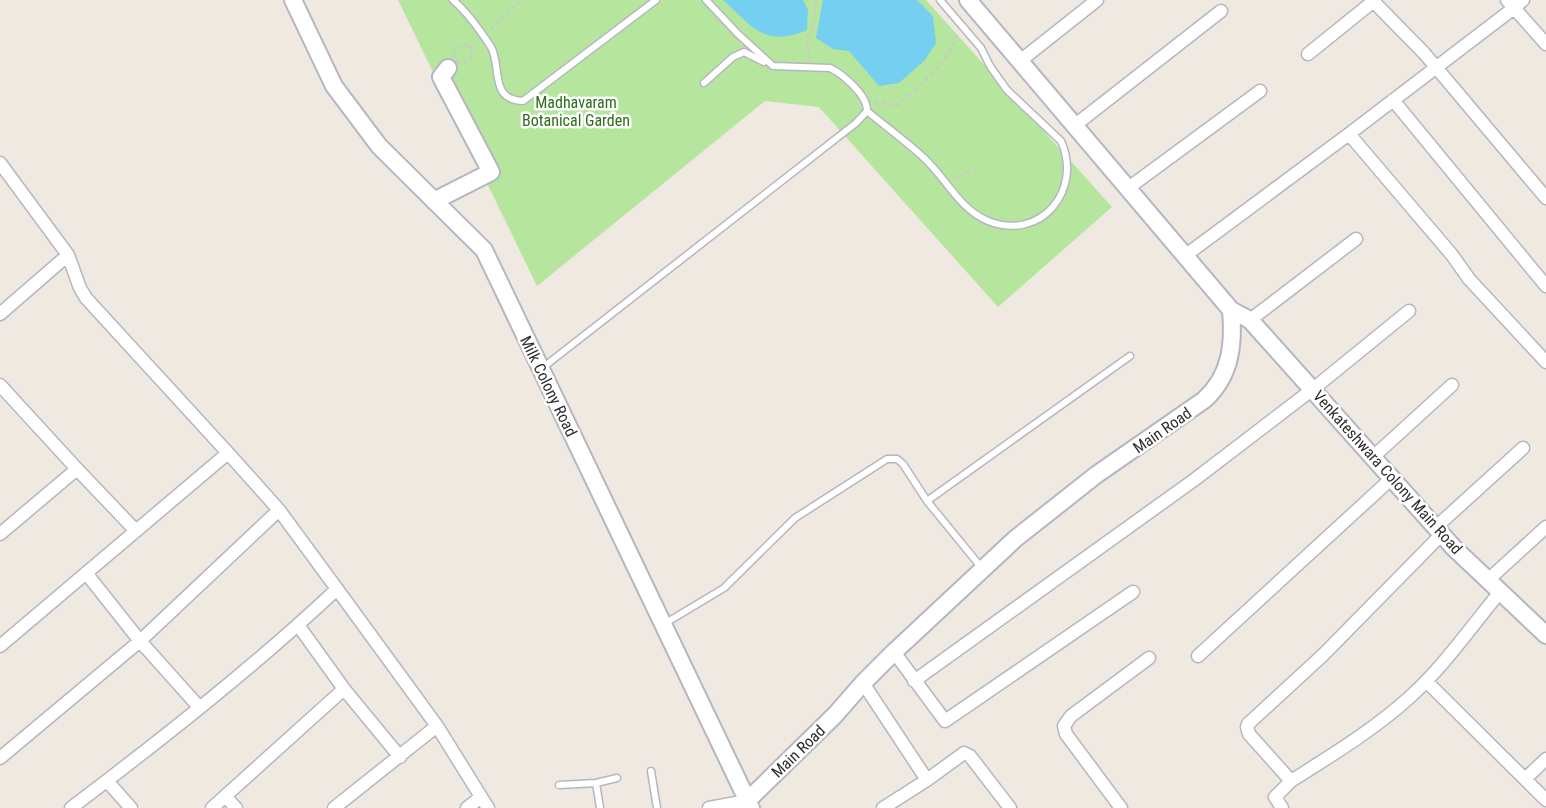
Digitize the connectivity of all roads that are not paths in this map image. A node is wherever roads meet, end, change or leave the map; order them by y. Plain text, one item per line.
1 (293, 0) edge
2 (453, 0) edge
3 (656, 0) edge
4 (706, 0) edge
5 (940, 0) edge
6 (968, 0) edge
7 (1097, 0) edge
8 (1374, 0) edge
9 (1515, 2) edge
10 (1221, 11) dead end
11 (1546, 44) edge
12 (1308, 54) dead end
13 (1020, 61) junction
14 (773, 66) junction
15 (448, 68) dead end
16 (1436, 68) junction
17 (704, 84) dead end
18 (1260, 91) dead end
19 (1393, 100) junction
20 (867, 111) junction
21 (1074, 126) junction
22 (1349, 134) junction
23 (0, 162) edge
24 (1127, 189) junction
25 (1546, 198) edge
26 (434, 201) junction
27 (1356, 239) dead end
28 (68, 255) junction
29 (1186, 255) junction
30 (1546, 286) edge
31 (1231, 309) junction
32 (1409, 311) dead end
33 (0, 314) edge
34 (1250, 320) junction
35 (1130, 356) dead end
36 (1546, 362) edge
37 (541, 370) junction
38 (0, 385) edge
39 (1452, 385) dead end
40 (1313, 390) junction
41 (1523, 448) dead end
42 (228, 453) junction
43 (1373, 457) junction
44 (77, 469) junction
45 (1392, 478) junction
46 (927, 501) junction
47 (279, 510) junction
48 (1546, 527) edge
49 (136, 531) junction
50 (1439, 531) junction
51 (0, 534) edge
52 (983, 570) junction
53 (86, 573) junction
54 (1494, 586) junction
55 (337, 589) junction
56 (1133, 592) dead end
57 (663, 624) junction
58 (298, 625) junction
59 (1546, 635) edge
60 (140, 641) junction
61 (0, 646) edge
62 (894, 652) junction
63 (1198, 656) dead end
64 (1149, 658) dead end
65 (914, 681) junction
66 (1426, 681) junction
67 (863, 683) junction
68 (344, 689) junction
69 (199, 707) junction
70 (437, 726) junction
71 (400, 757) junction
72 (0, 758) edge
73 (1546, 759) edge
74 (651, 771) dead end
75 (617, 778) dead end
76 (1526, 779) junction
77 (927, 780) junction
78 (107, 781) junction
79 (1291, 782) junction
80 (596, 783) junction
81 (560, 785) dead end
82 (225, 796) junction
83 (481, 796) junction
84 (1546, 800) edge
85 (749, 804) edge
86 (71, 808) edge
87 (131, 808) edge
88 (212, 808) edge
89 (236, 808) edge
90 (334, 808) edge
91 (467, 808) edge
92 (488, 808) edge
93 (600, 808) edge
94 (657, 808) edge
95 (709, 808) edge
96 (883, 808) edge
97 (1010, 808) edge
98 (1121, 808) edge
99 (1282, 808) edge

1 - 26 street, Milk Colony Road
2 - 3 lane
4 - 14 lane
5 - 20 lane
6 - 13 street
7 - 13 street
8 - 12 street
8 - 16 street
9 - 11 street
9 - 16 street
10 - 21 street
13 - 21 street
14 - 17 lane
14 - 20 lane
15 - 26 street
16 - 19 street
16 - 25 street
18 - 24 street
19 - 22 street
19 - 30 street
20 - 37 lane
21 - 24 street
22 - 29 street
22 - 36 street
23 - 28 street
24 - 29 street
26 - 37 street, Milk Colony Road
27 - 34 street
28 - 33 street
28 - 42 street
29 - 31 street
31 - 34 street, Venkateshwara Colony Main Road
31 - 52 street, Main Road
32 - 40 street
34 - 40 street, Venkateshwara Colony Main Road
35 - 46 lane
37 - 57 street, Milk Colony Road
38 - 44 street
39 - 43 street
40 - 43 street, Venkateshwara Colony Main Road
40 - 65 street
41 - 50 street
42 - 47 street
42 - 49 street
43 - 45 street, Venkateshwara Colony Main Road
44 - 49 street
44 - 51 street
45 - 50 street, Venkateshwara Colony Main Road
45 - 63 street
46 - 52 lane
46 - 57 lane
47 - 55 street
47 - 60 street
48 - 54 street
49 - 53 street
50 - 54 street, Venkateshwara Colony Main Road
50 - 79 street
52 - 62 street, Main Road
53 - 60 street
53 - 61 street
54 - 59 street, Venkateshwara Colony Main Road
54 - 66 street
55 - 58 street
55 - 70 street
56 - 65 street
57 - 85 street, Milk Colony Road
58 - 68 street
58 - 69 street
60 - 69 street
60 - 72 street
62 - 65 street
62 - 67 street, Main Road
64 - 98 street
66 - 76 street
66 - 79 street
67 - 77 street
67 - 85 street, Main Road
68 - 71 street
68 - 82 street
69 - 78 street
70 - 71 street
70 - 83 street
71 - 90 street
73 - 76 street
74 - 94 lane
75 - 80 lane
76 - 84 street
77 - 96 street
77 - 97 street
78 - 86 street
78 - 87 street
79 - 99 street
80 - 81 lane
80 - 93 lane
82 - 88 street
82 - 89 street
83 - 91 street
83 - 92 street
85 - 95 street

